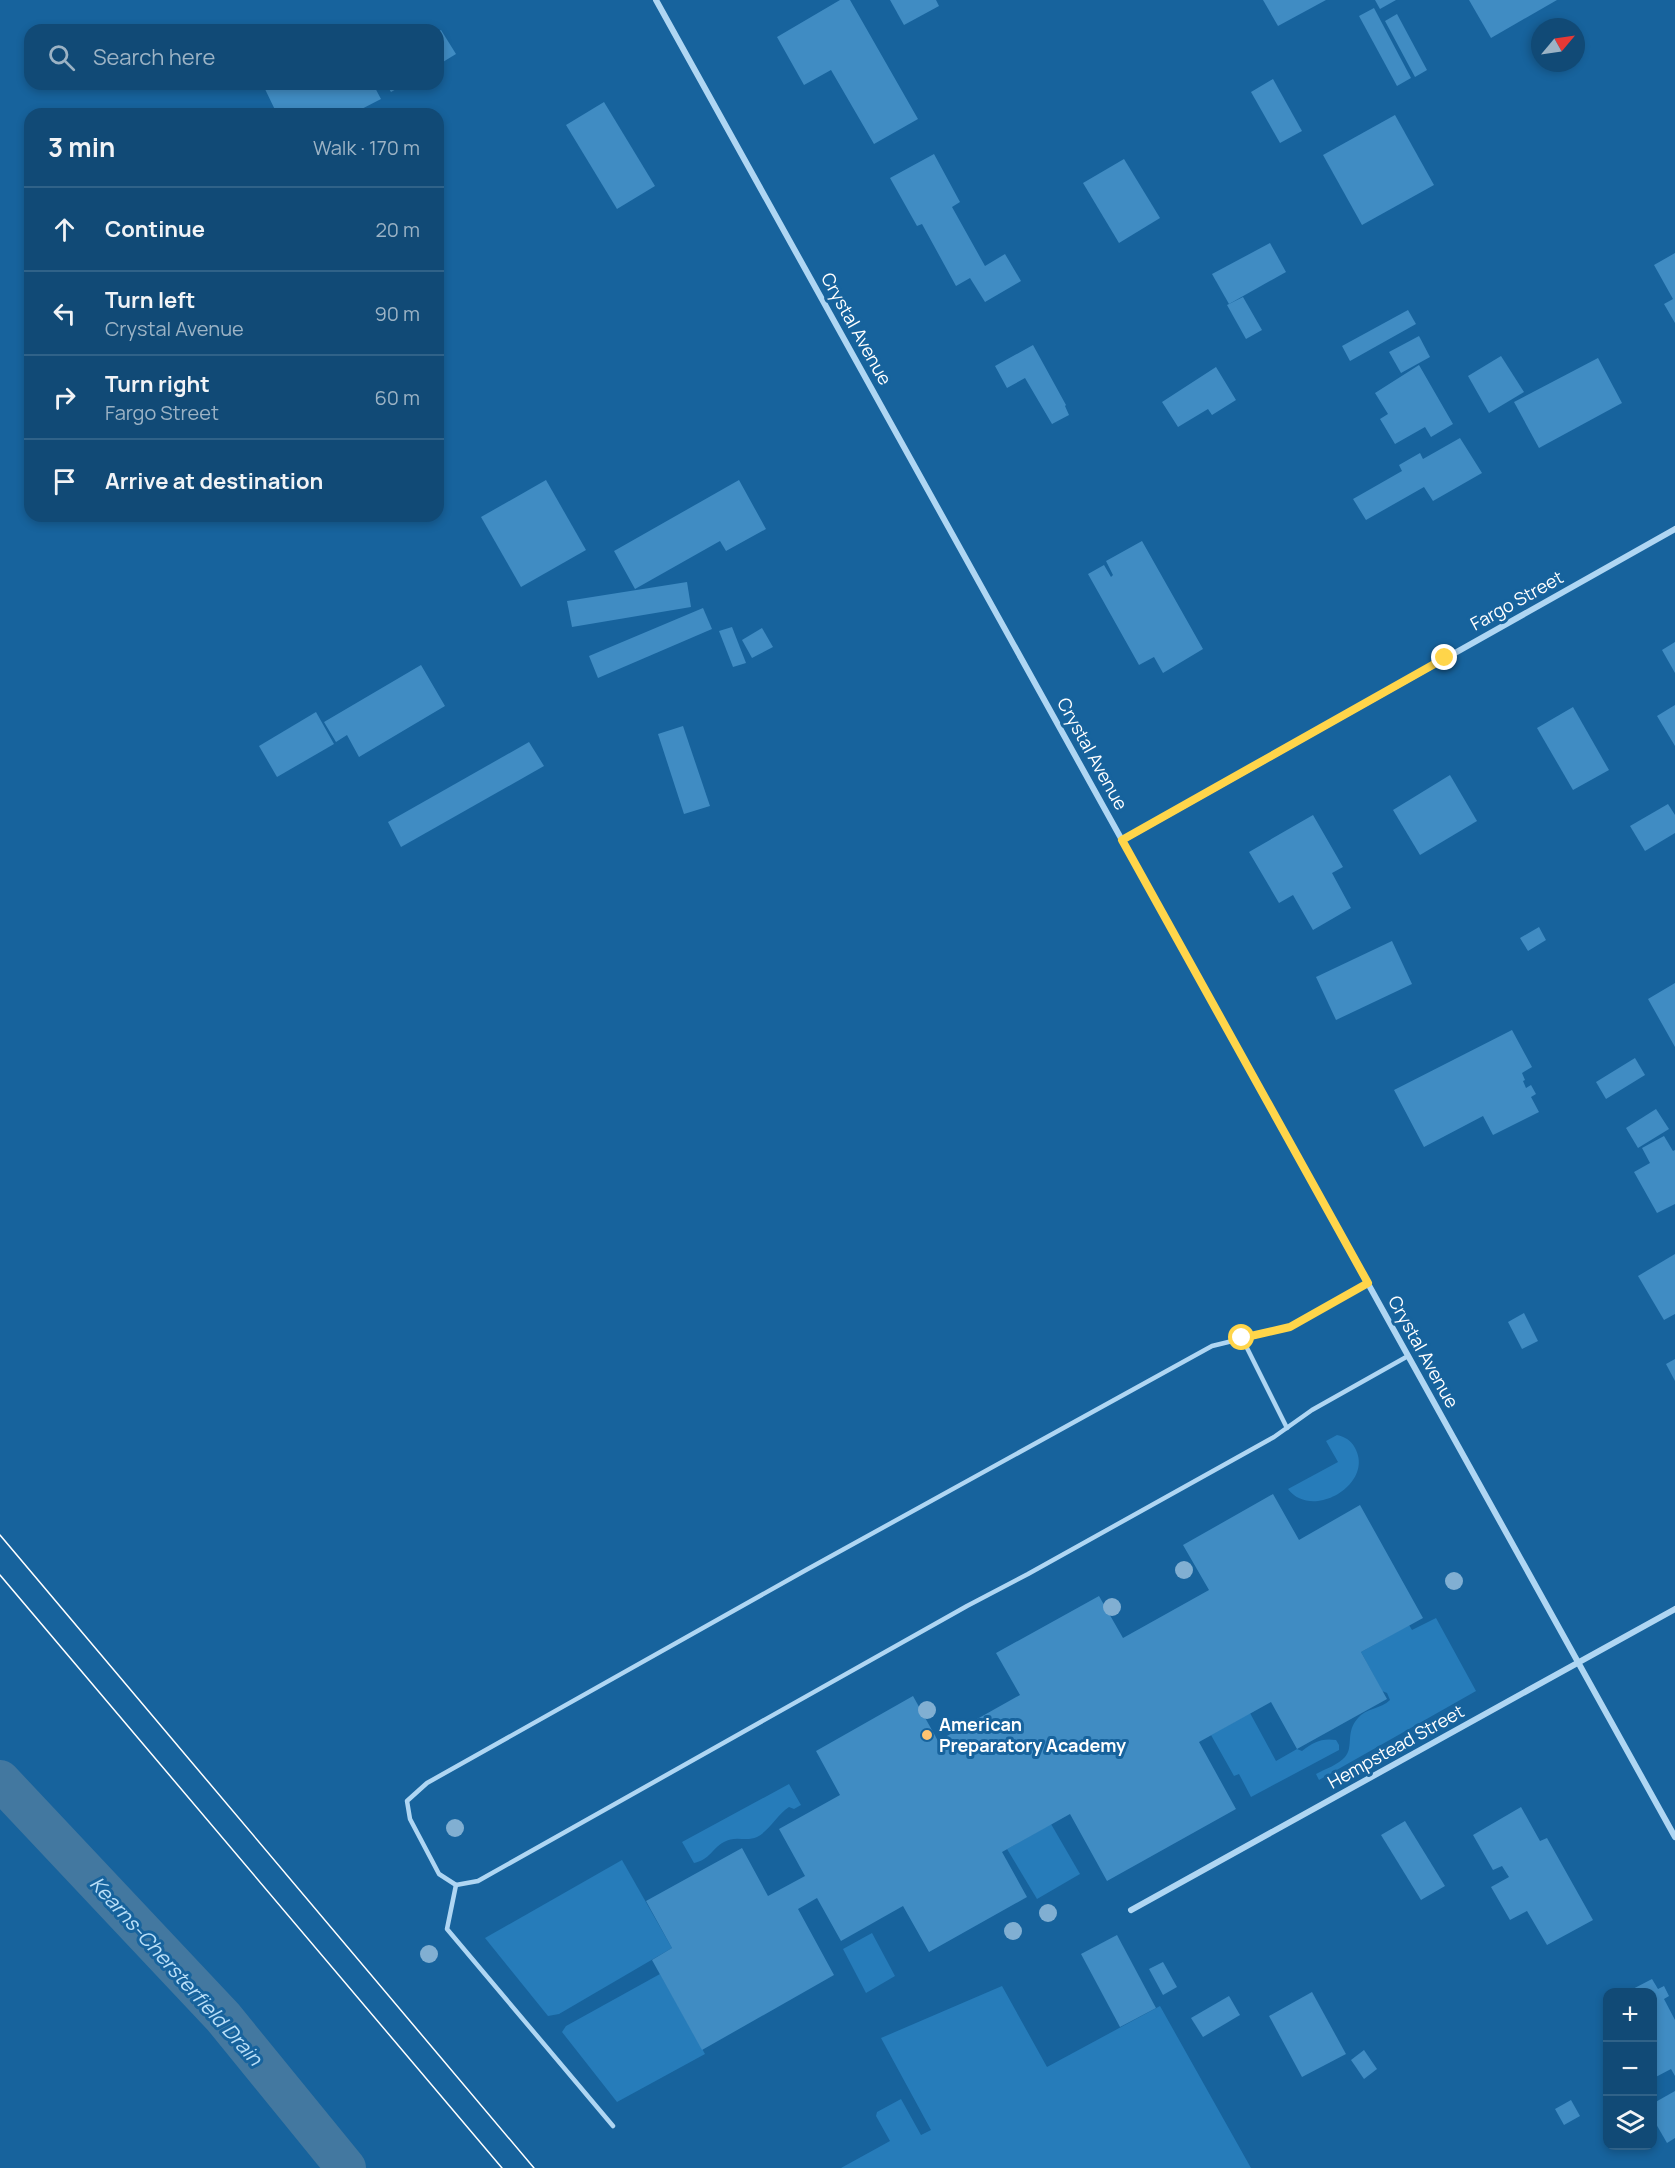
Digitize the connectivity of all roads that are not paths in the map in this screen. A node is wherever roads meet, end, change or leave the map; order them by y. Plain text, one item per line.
1 (656, 0) edge
2 (1675, 529) edge
3 (1122, 840) junction
4 (1368, 1283) junction
5 (1242, 1338) junction
6 (1408, 1356) junction
7 (1287, 1428) junction
8 (1675, 1609) edge
9 (1579, 1663) junction
10 (1675, 1837) edge
11 (456, 1885) junction
12 (1131, 1910) dead end
13 (613, 2126) dead end

1 - 3 street, Crystal Avenue
2 - 3 street, Fargo Street
3 - 4 street, Crystal Avenue
4 - 5 lane
4 - 6 street, Crystal Avenue
5 - 7 lane
5 - 11 lane
6 - 7 lane
6 - 9 street, Crystal Avenue
7 - 11 lane
8 - 9 street, Hempstead Street
9 - 10 street, Crystal Avenue
9 - 12 street, Hempstead Street
11 - 13 lane

